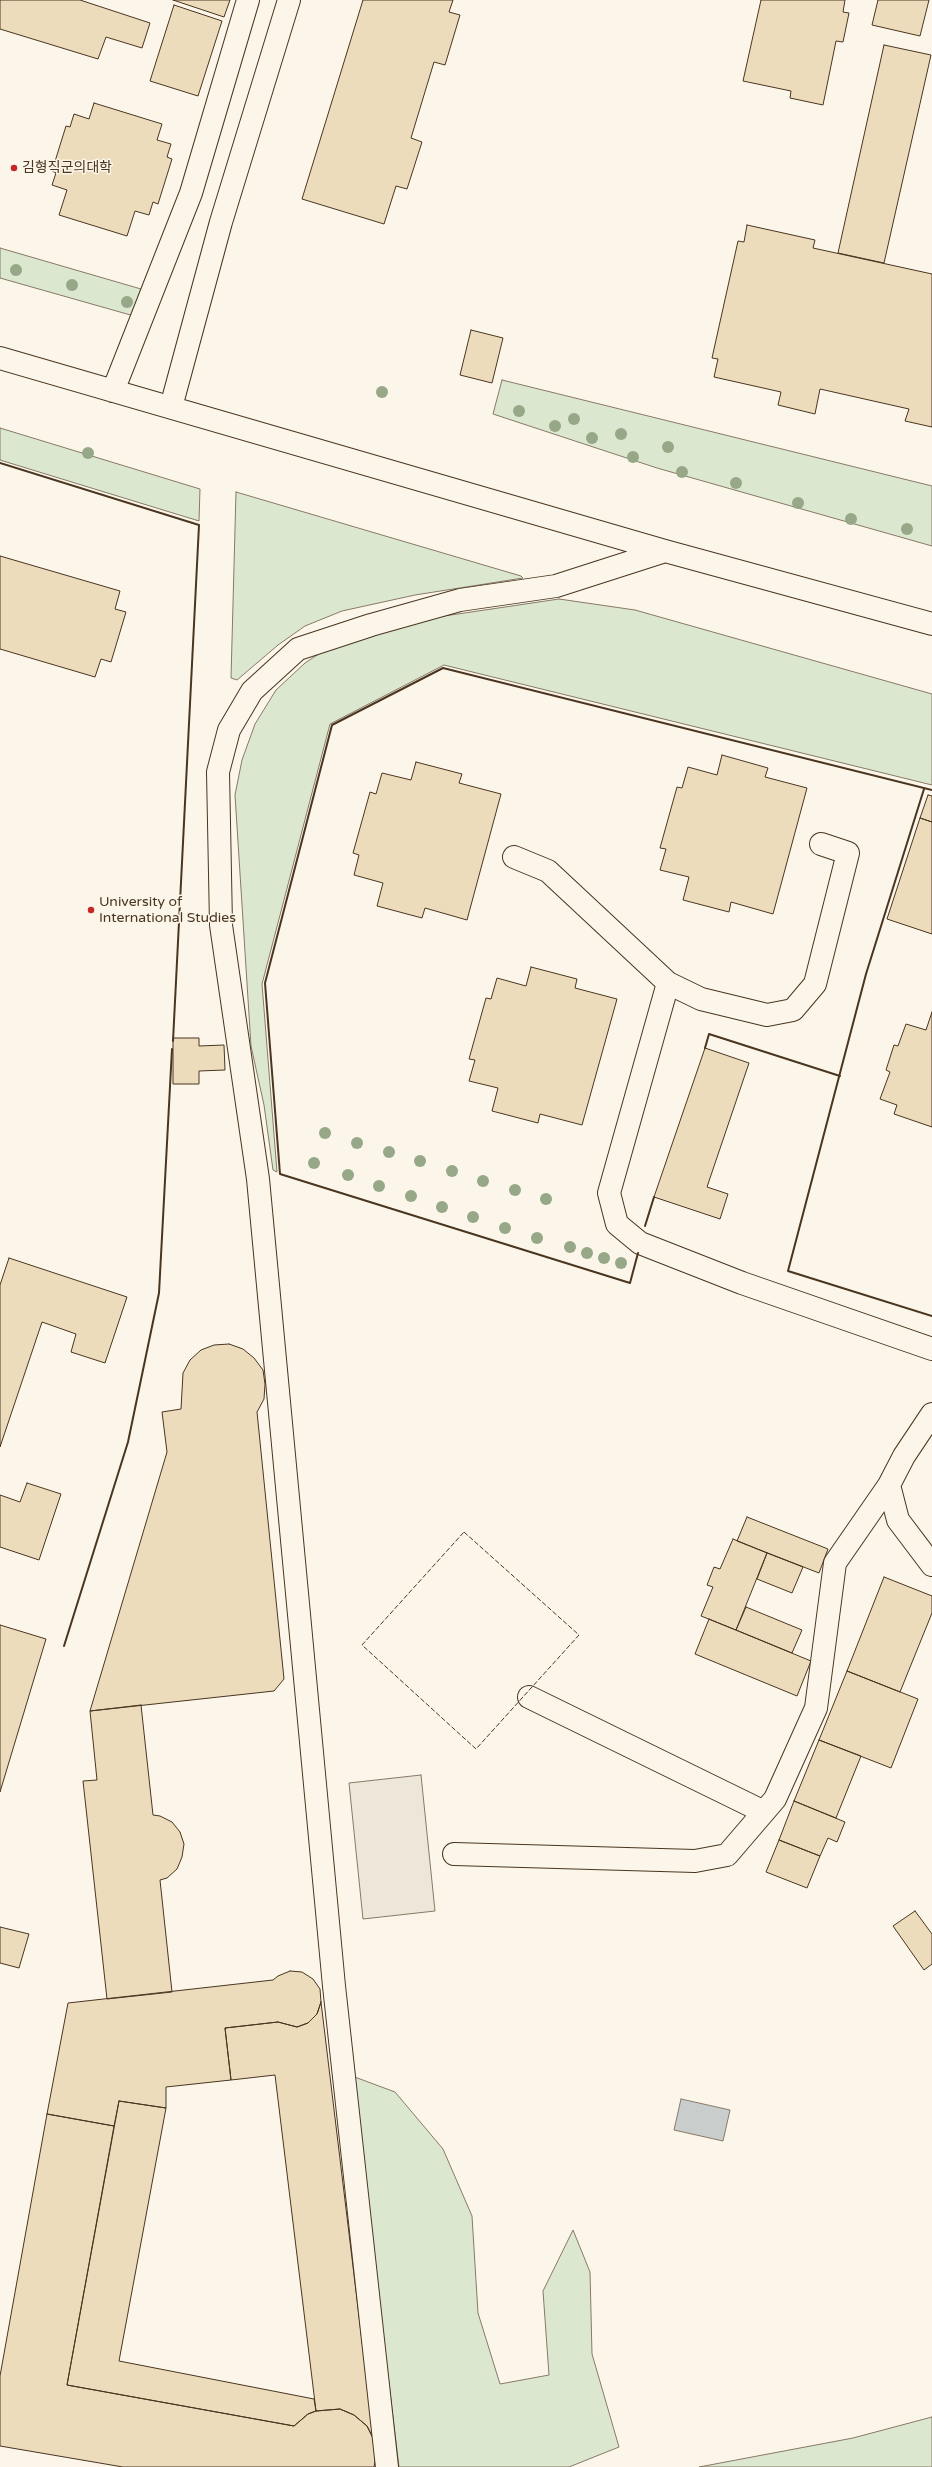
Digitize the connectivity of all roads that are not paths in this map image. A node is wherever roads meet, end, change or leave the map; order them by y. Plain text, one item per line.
1 (248, 0) edge
2 (289, 0) edge
3 (0, 358) edge
4 (113, 391) junction
5 (171, 407) junction
6 (665, 551) junction
7 (932, 624) edge
8 (821, 844) dead end
9 (514, 858) dead end
10 (668, 983) junction
11 (932, 1349) edge
12 (932, 1414) edge
13 (889, 1485) junction
14 (932, 1565) edge
15 (530, 1697) dead end
16 (764, 1812) junction
17 (454, 1854) dead end
18 (388, 2467) edge

1 - 4 street
2 - 5 street
3 - 4 street
4 - 5 street
5 - 6 street
6 - 7 street
6 - 18 street
8 - 10 street
9 - 10 street
10 - 11 street
12 - 13 street
13 - 14 street
13 - 16 street
15 - 16 street
16 - 17 street

